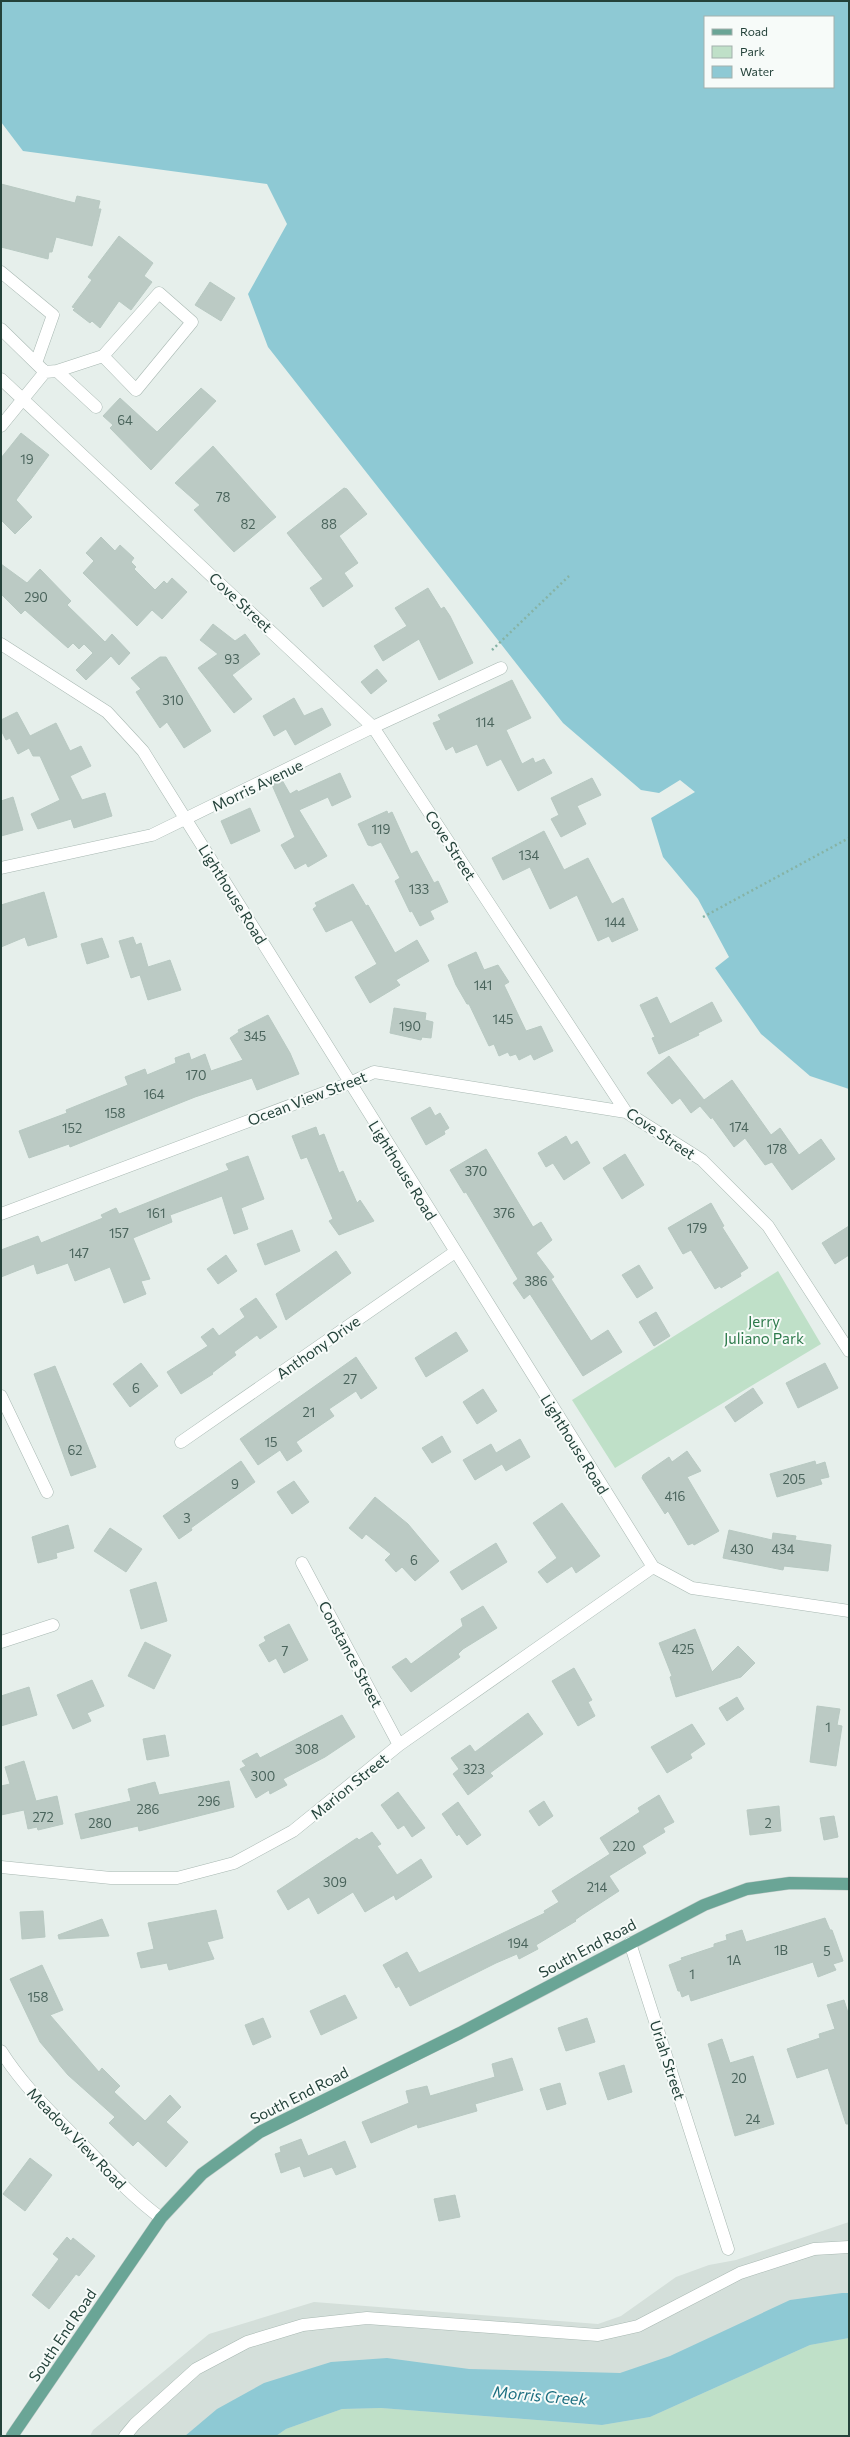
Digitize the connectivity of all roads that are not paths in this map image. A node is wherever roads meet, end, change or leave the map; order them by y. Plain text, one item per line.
1 (1, 272) edge
2 (1, 329) edge
3 (103, 356) junction
4 (36, 363) junction
5 (51, 371) junction
6 (1, 379) edge
7 (22, 399) junction
8 (96, 407) dead end
9 (1, 426) edge
10 (1, 644) edge
11 (501, 668) dead end
12 (374, 727) junction
13 (186, 820) junction
14 (1, 868) edge
15 (350, 1083) junction
16 (626, 1112) junction
17 (1, 1214) edge
18 (455, 1252) junction
19 (849, 1352) edge
20 (1, 1396) edge
21 (181, 1442) dead end
22 (47, 1492) dead end
23 (302, 1562) dead end
24 (653, 1567) junction
25 (849, 1611) edge
26 (53, 1625) dead end
27 (1, 1642) edge
28 (399, 1745) junction
29 (1, 1867) edge
30 (849, 1884) edge
31 (630, 1943) junction
32 (1, 2051) edge
33 (161, 2218) junction
34 (849, 2247) edge
35 (728, 2248) dead end
36 (12, 2436) edge
37 (125, 2436) edge

1 - 4 street
2 - 4 street
3 - 3 street
3 - 5 street
4 - 5 street
5 - 7 street
5 - 8 street
6 - 7 street, Cove Street
7 - 9 street
7 - 12 street, Cove Street
10 - 13 street, Lighthouse Road
11 - 12 street, Morris Avenue
12 - 13 street, Morris Avenue
12 - 16 street, Cove Street
13 - 14 street, Morris Avenue
13 - 15 street, Lighthouse Road
15 - 16 street, Ocean View Street
15 - 17 street, Ocean View Street
15 - 18 street, Lighthouse Road
16 - 19 street, Cove Street
18 - 21 street, Anthony Drive
18 - 24 street, Lighthouse Road
20 - 22 street
23 - 28 street, Constance Street
24 - 25 street, Lighthouse Road
24 - 28 street, Marion Street
26 - 27 street
28 - 29 street, Marion Street
30 - 31 main road, South End Road
31 - 33 main road, South End Road
31 - 35 street, Uriah Street
32 - 33 street, Meadow View Road
33 - 36 main road, South End Road
34 - 37 street

